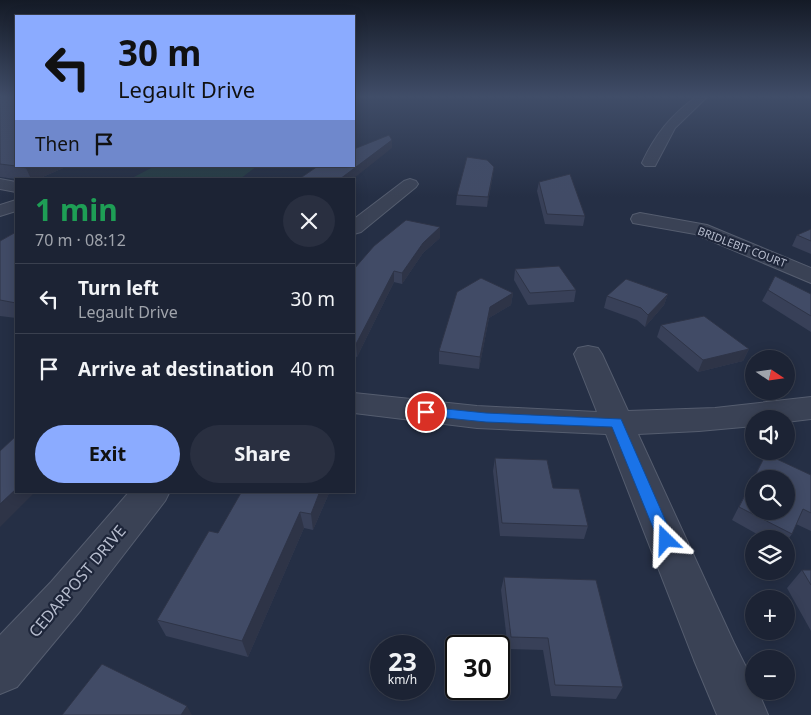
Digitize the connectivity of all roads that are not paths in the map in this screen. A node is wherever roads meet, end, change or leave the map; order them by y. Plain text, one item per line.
1 (667, 130) edge
2 (650, 162) dead end
3 (0, 184) edge
4 (410, 184) dead end
5 (15, 186) edge
6 (0, 202) edge
7 (15, 205) edge
8 (15, 205) edge
9 (0, 211) edge
10 (640, 219) dead end
11 (355, 227) edge
12 (811, 276) edge
13 (588, 354) dead end
14 (355, 403) edge
15 (811, 408) edge
16 (617, 422) junction
17 (150, 493) edge
18 (0, 670) edge
19 (743, 715) edge

1 - 2 street
3 - 5 street
4 - 11 street
6 - 7 street
8 - 9 street
10 - 12 street, BRIDLEBIT COURT
13 - 16 street
14 - 16 street
15 - 16 street
16 - 19 street
17 - 18 street, CEDARPOST DRIVE

